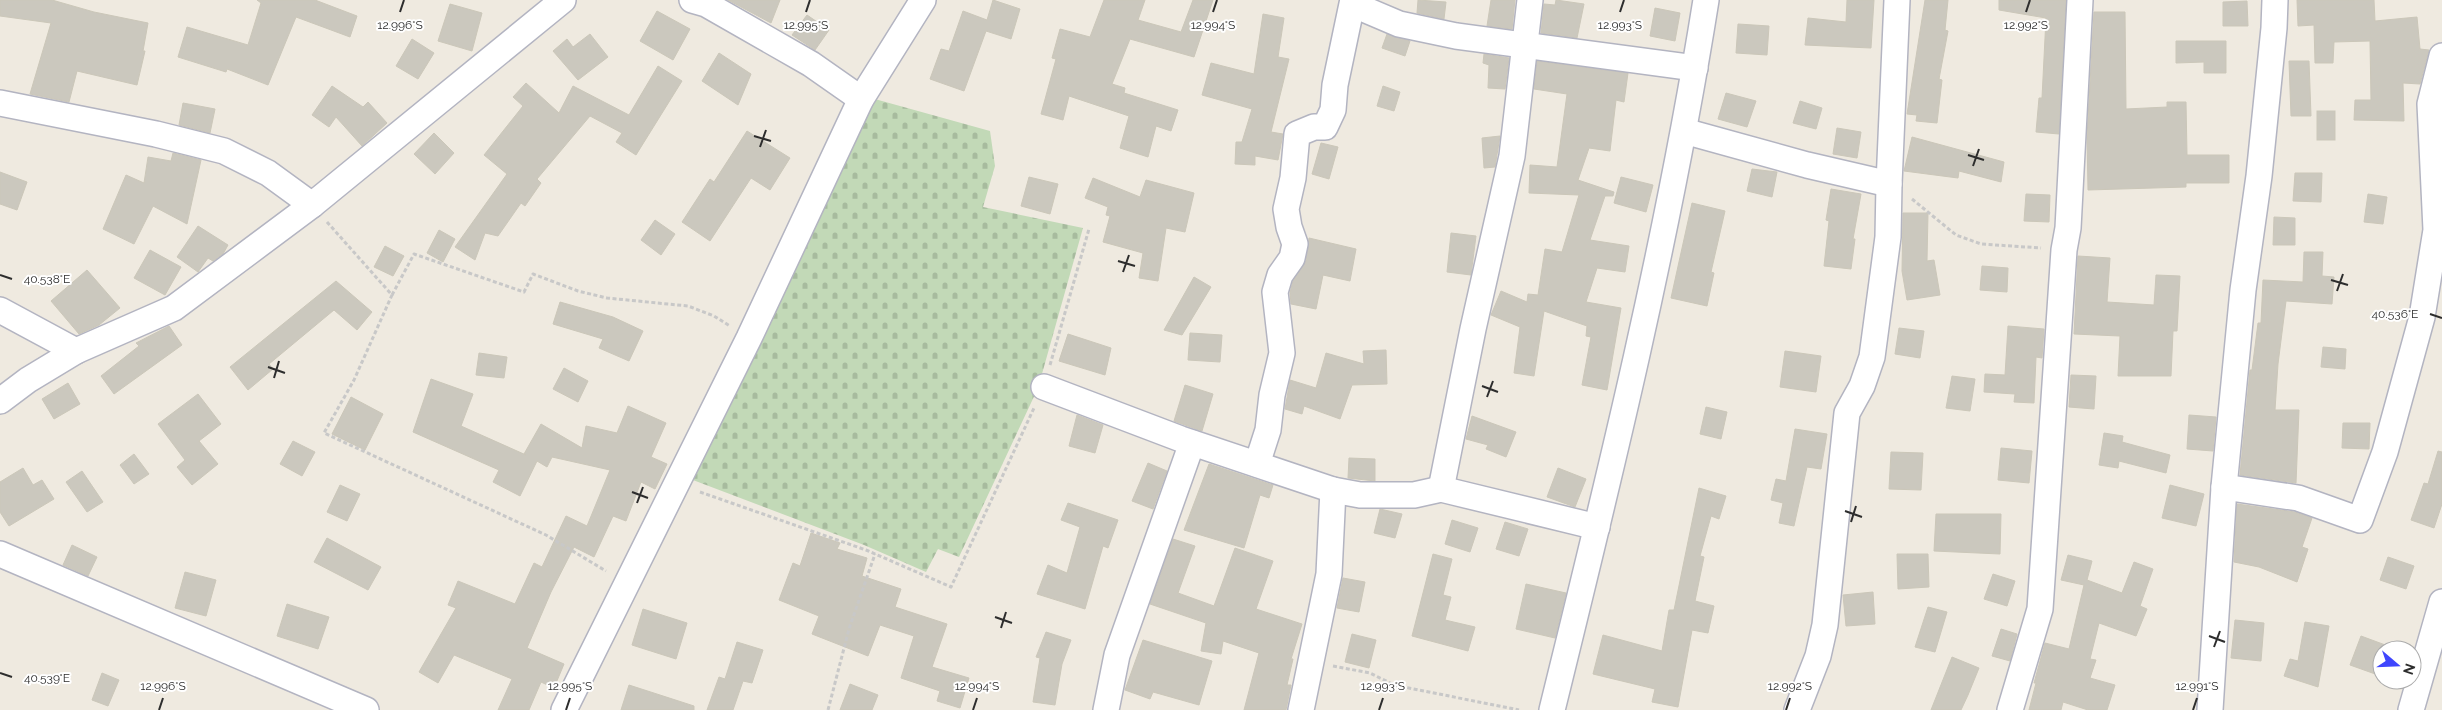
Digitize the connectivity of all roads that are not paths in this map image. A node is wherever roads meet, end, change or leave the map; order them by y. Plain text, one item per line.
1 (563, 0) edge
2 (692, 0) edge
3 (923, 0) edge
4 (1530, 0) edge
5 (1706, 0) edge
6 (1897, 0) edge
7 (2080, 0) edge
8 (2275, 0) edge
9 (1351, 2) edge
10 (1525, 45) junction
11 (2442, 56) edge
12 (1695, 68) junction
13 (861, 99) junction
14 (0, 103) edge
15 (1684, 131) junction
16 (1889, 184) junction
17 (312, 205) junction
18 (0, 310) edge
19 (76, 351) junction
20 (1044, 387) road end
21 (0, 401) edge
22 (1192, 443) junction
23 (1256, 464) junction
24 (2224, 487) junction
25 (1441, 489) junction
26 (1333, 490) junction
27 (1597, 527) junction
28 (0, 554) edge
29 (2442, 602) edge
30 (366, 710) edge
31 (564, 710) edge
32 (1106, 710) edge
33 (1300, 710) edge
34 (1552, 710) edge
35 (1797, 710) edge
36 (2010, 710) edge
37 (2210, 710) edge
38 (2411, 710) edge

1 - 17 street
2 - 13 street
3 - 13 street
4 - 10 street
5 - 12 street
6 - 16 street
7 - 36 street
8 - 24 street
9 - 10 street
9 - 23 street
10 - 12 street
10 - 25 street
11 - 24 street
12 - 15 street
13 - 31 street
14 - 17 street
15 - 16 street
15 - 27 street
16 - 35 street
17 - 19 street
18 - 19 street
19 - 21 street
20 - 22 street
22 - 23 street
22 - 32 street
23 - 26 street
24 - 37 street
25 - 26 street
25 - 27 street
26 - 33 street
27 - 34 street
28 - 30 street
29 - 38 street

